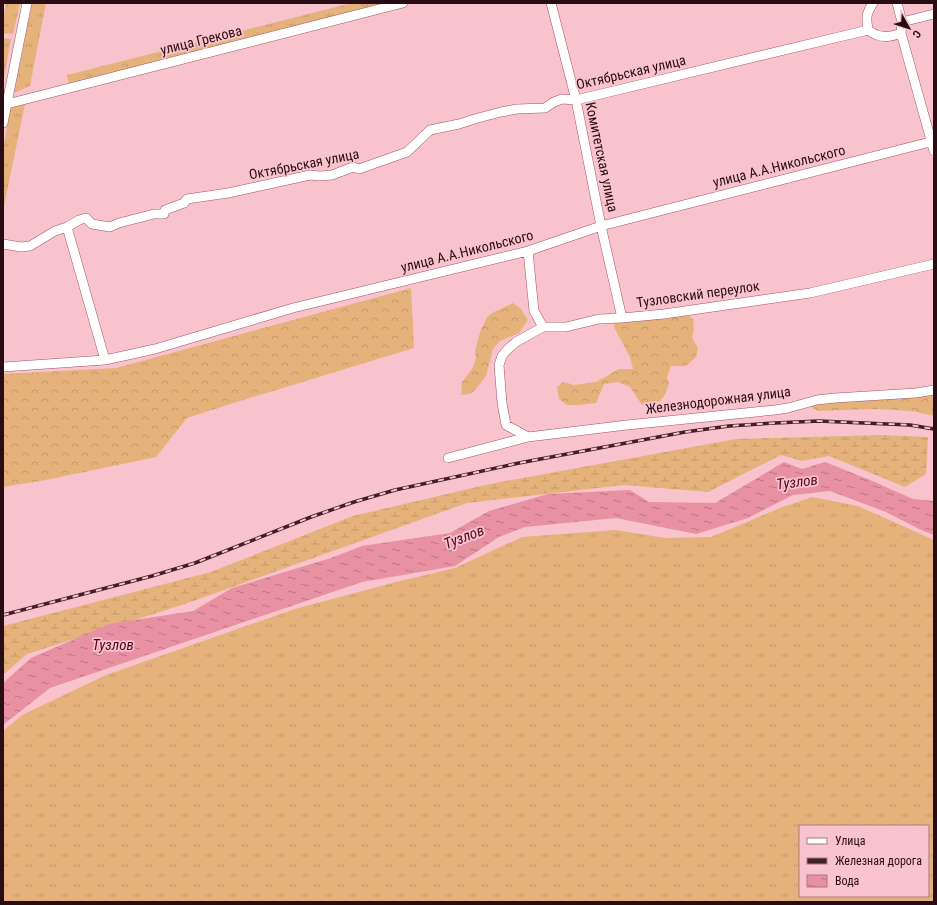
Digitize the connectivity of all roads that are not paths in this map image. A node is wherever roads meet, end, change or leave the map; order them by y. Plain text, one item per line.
1 (27, 3) edge
2 (403, 3) edge
3 (551, 3) edge
4 (873, 3) edge
5 (897, 3) edge
6 (934, 14) edge
7 (902, 22) junction
8 (868, 30) junction
9 (901, 33) junction
10 (576, 100) junction
11 (7, 104) junction
12 (3, 123) edge
13 (933, 145) edge
14 (601, 226) junction
15 (67, 227) junction
16 (3, 244) edge
17 (528, 251) junction
18 (934, 264) edge
19 (622, 318) junction
20 (543, 328) junction
21 (105, 360) junction
22 (3, 367) edge
23 (934, 390) edge
24 (528, 437) junction
25 (448, 458) dead end

1 - 11 street
2 - 11 street, улица Грекова
3 - 10 street, Комитетская улица
4 - 8 street
5 - 7 street
6 - 7 street
7 - 9 street
8 - 9 street
8 - 10 street, Октябрьская улица
9 - 13 street
10 - 14 street, Комитетская улица
10 - 15 street, Октябрьская улица
11 - 12 street
13 - 14 street, улица А.А.Никольского
14 - 17 street, улица А.А.Никольского
14 - 19 street, Комитетская улица
15 - 16 street, Октябрьская улица
15 - 21 street
17 - 20 street
17 - 21 street, улица А.А.Никольского
18 - 19 street, Тузловский переулок
19 - 20 street, Тузловский переулок
20 - 24 street
21 - 22 street, улица А.А.Никольского
23 - 24 street, Железнодорожная улица
24 - 25 street, Железнодорожная улица

